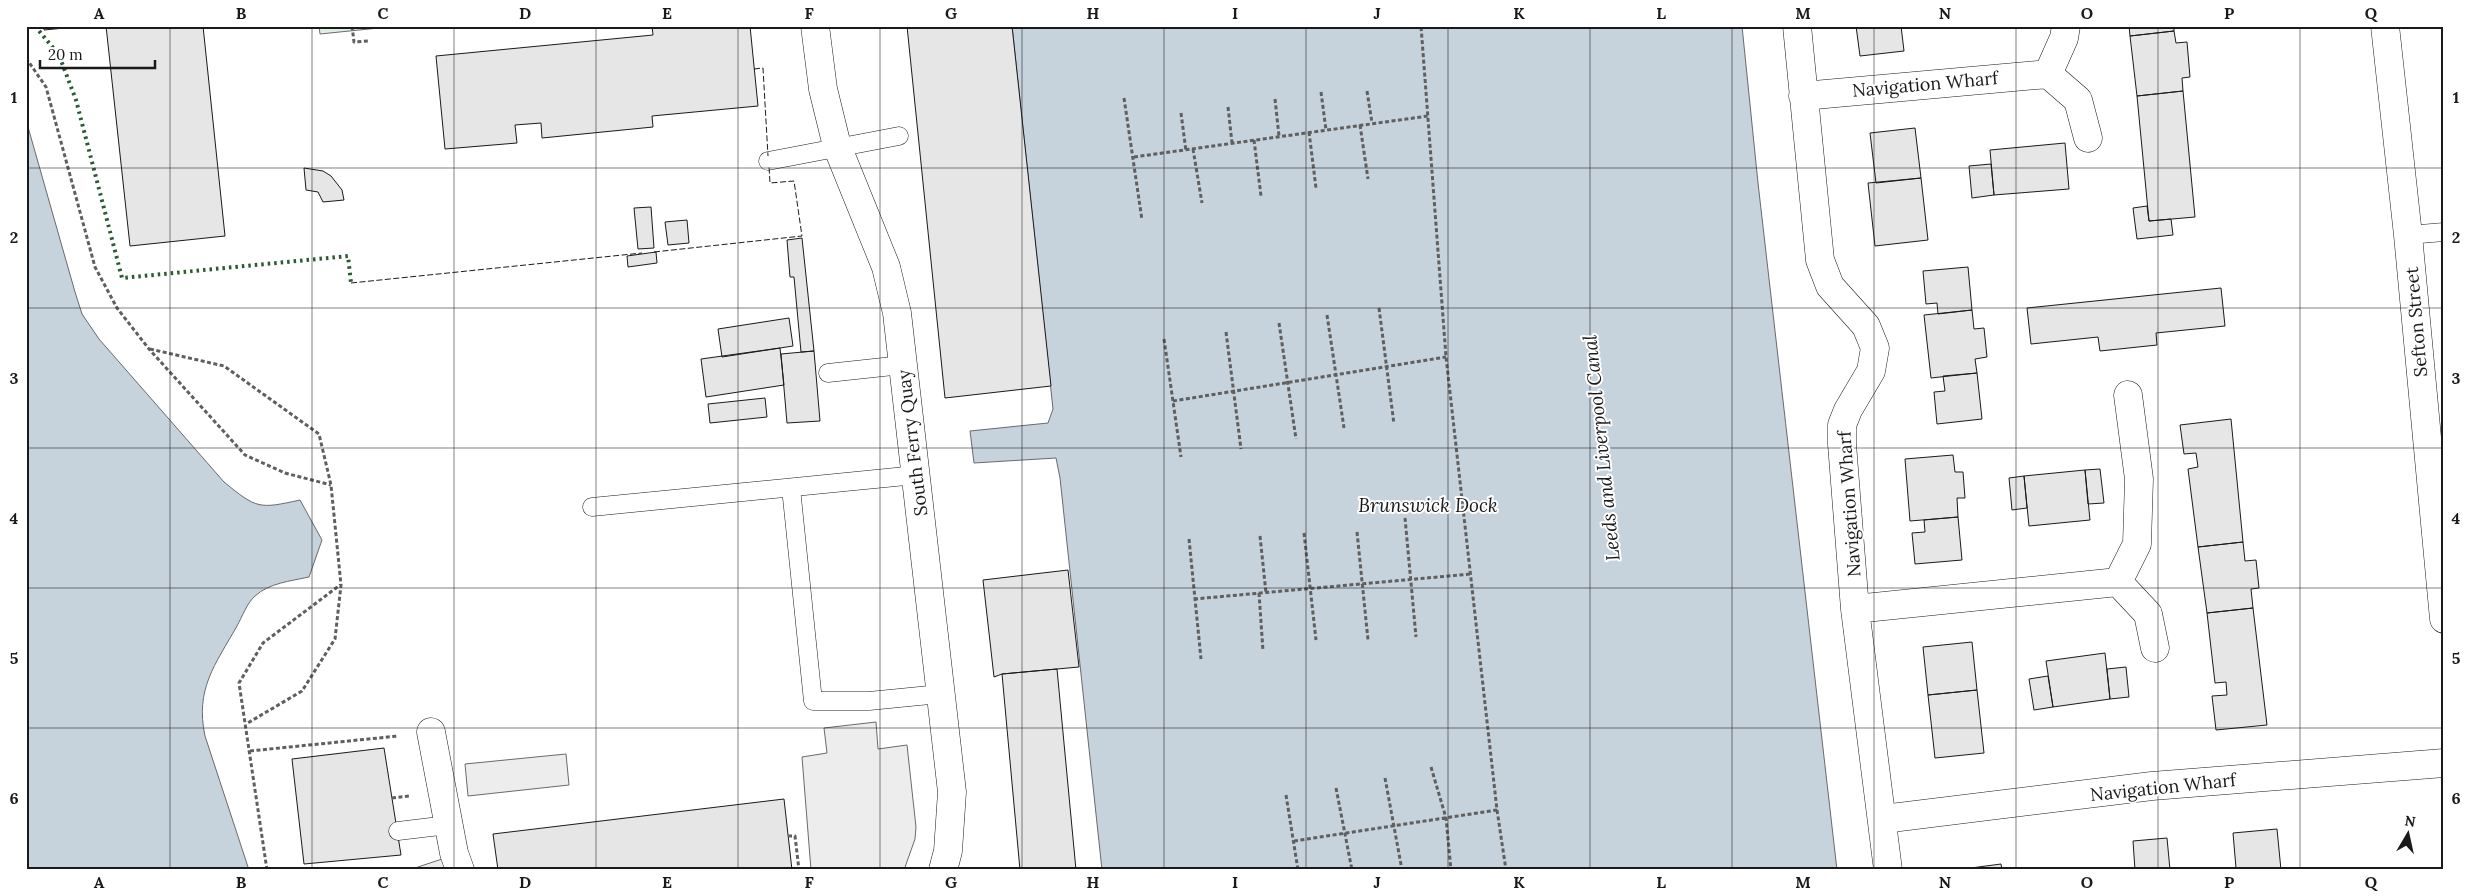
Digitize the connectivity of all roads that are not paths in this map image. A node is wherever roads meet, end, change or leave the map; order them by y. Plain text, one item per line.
1 (814, 26) edge
2 (1797, 26) edge
3 (2066, 26) edge
4 (2385, 26) edge
5 (2048, 74) junction
6 (1802, 96) junction
7 (900, 136) dead end
8 (2088, 138) dead end
9 (837, 146) junction
10 (768, 161) dead end
11 (2444, 232) edge
12 (2408, 235) junction
13 (902, 366) junction
14 (828, 373) dead end
15 (2128, 395) dead end
16 (916, 475) junction
17 (790, 488) junction
18 (592, 507) dead end
19 (2118, 582) junction
20 (1855, 609) junction
21 (2444, 618) edge
22 (2155, 648) dead end
23 (940, 694) junction
24 (431, 732) road end
25 (2444, 762) edge
26 (1883, 819) junction
27 (448, 825) junction
28 (398, 831) dead end
29 (460, 870) edge
30 (943, 870) edge
31 (1888, 870) edge

1 - 9 street, South Ferry Quay
2 - 6 street, Navigation Wharf
3 - 5 street
4 - 12 street, Sefton Street
5 - 6 street, Navigation Wharf
5 - 8 street
6 - 20 street, Navigation Wharf
7 - 9 lane
9 - 10 lane
9 - 13 street, South Ferry Quay
11 - 12 lane
12 - 21 street, Sefton Street
13 - 14 lane
13 - 16 street, South Ferry Quay
15 - 19 street
16 - 17 lane
16 - 23 street, South Ferry Quay
17 - 18 lane
17 - 23 lane
19 - 20 street
19 - 22 street
20 - 26 street, Navigation Wharf
23 - 30 street, South Ferry Quay
24 - 27 street
25 - 26 street, Navigation Wharf
26 - 31 street, Navigation Wharf
27 - 28 lane
27 - 29 street

